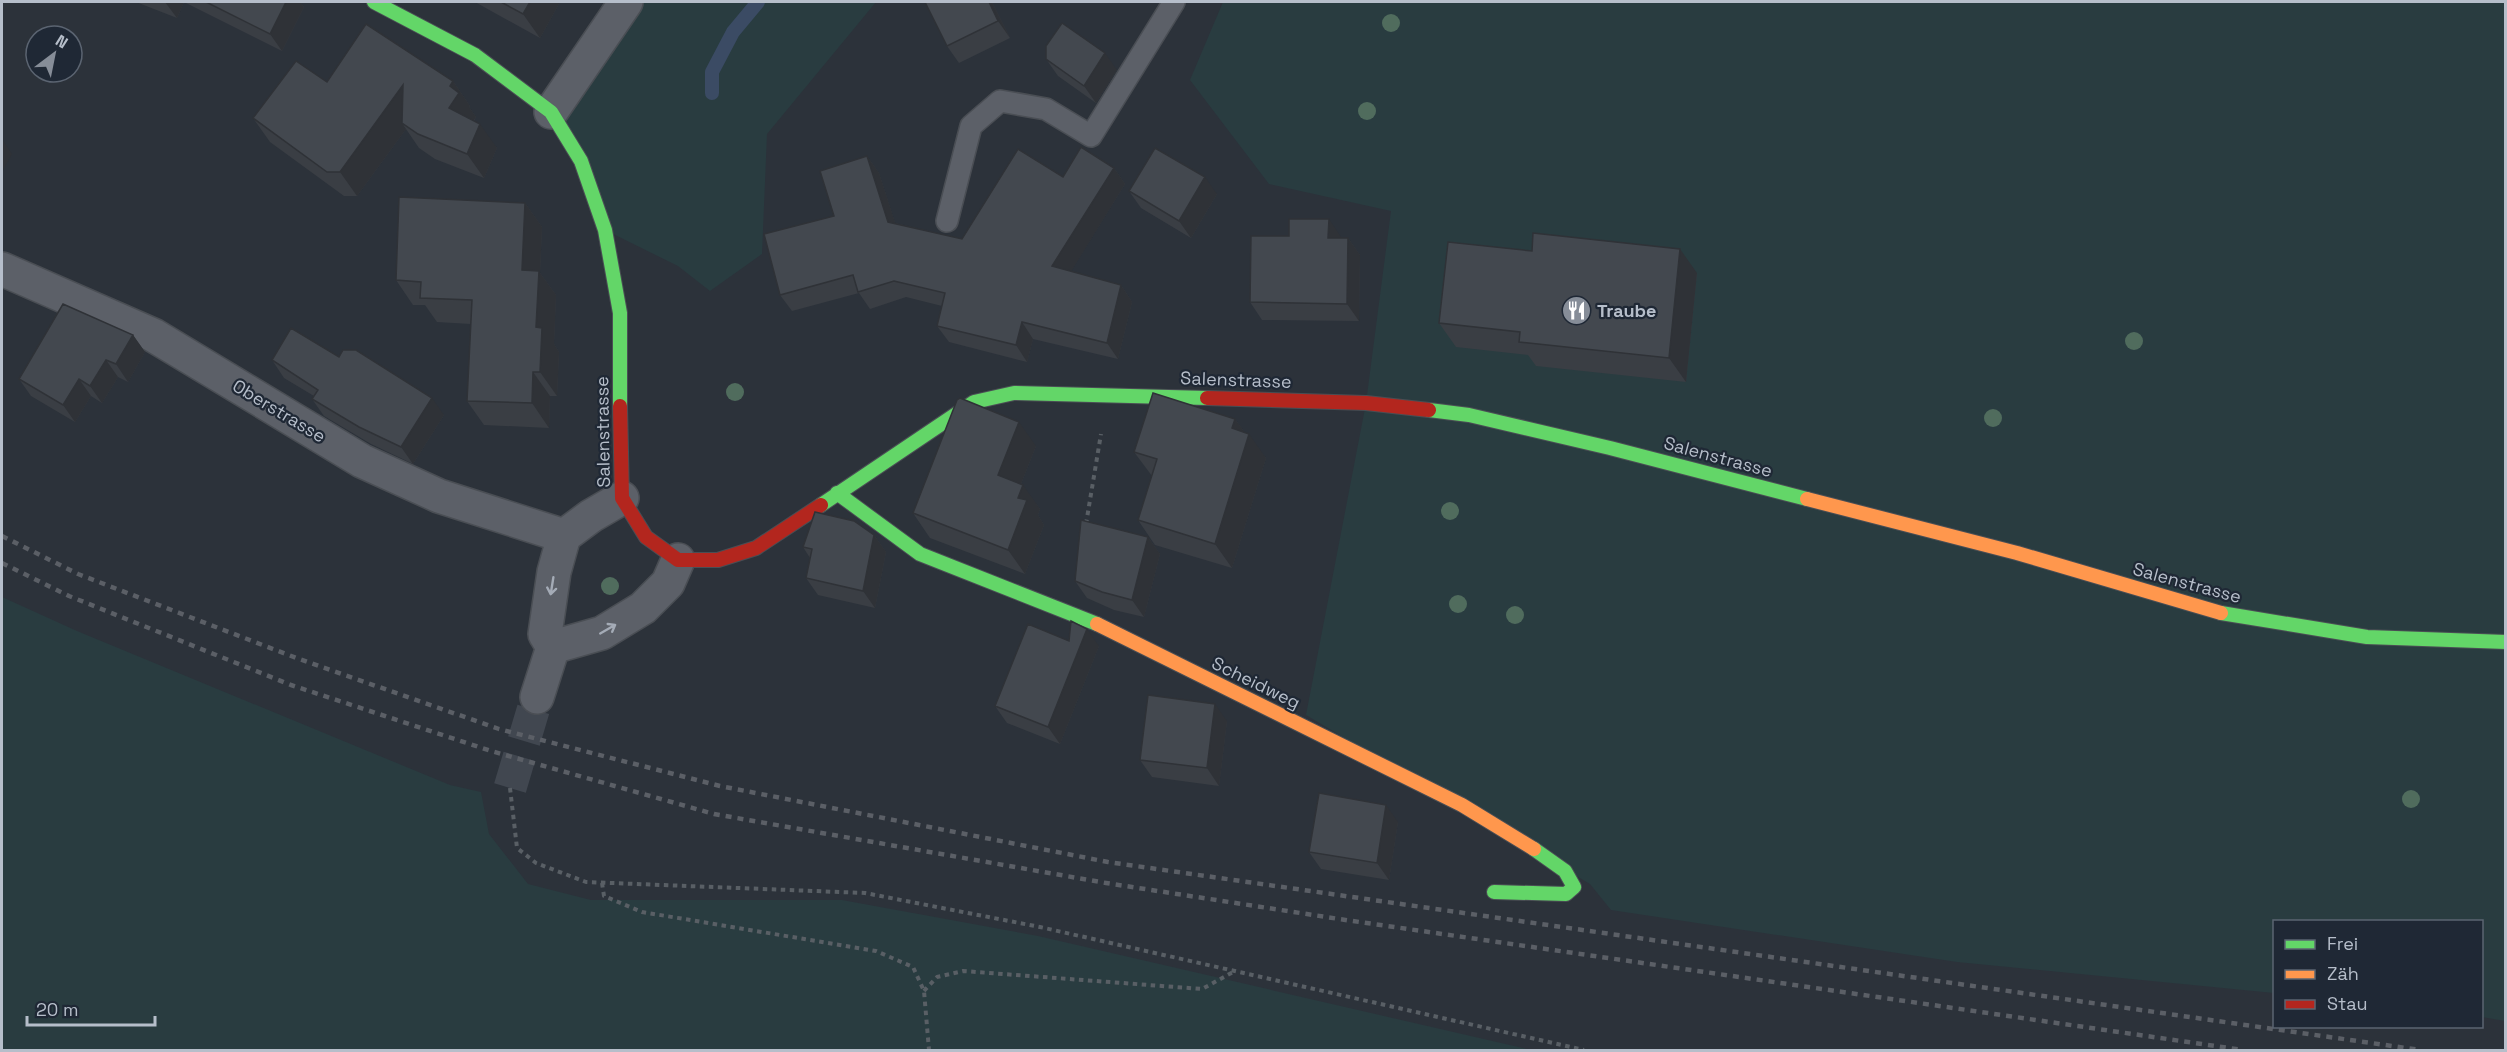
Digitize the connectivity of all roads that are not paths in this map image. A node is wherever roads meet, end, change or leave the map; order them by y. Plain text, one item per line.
1 (374, 2) edge
2 (626, 2) edge
3 (1174, 2) edge
4 (551, 112) junction
5 (946, 221) dead end
6 (2, 269) edge
7 (837, 493) junction
8 (622, 498) junction
9 (564, 536) junction
10 (678, 561) junction
11 (2505, 642) edge
12 (553, 647) junction
13 (537, 697) tunnel mouth
14 (1494, 892) dead end

1 - 4 street, Salenstrasse
2 - 4 street
3 - 5 lane
4 - 8 street, Salenstrasse
6 - 9 street, Oberstrasse
7 - 10 street, Salenstrasse
7 - 11 street, Salenstrasse
7 - 14 street, Scheidweg
8 - 9 street
8 - 10 street, Salenstrasse
9 -> 12 street
12 -> 10 street
12 - 13 street

